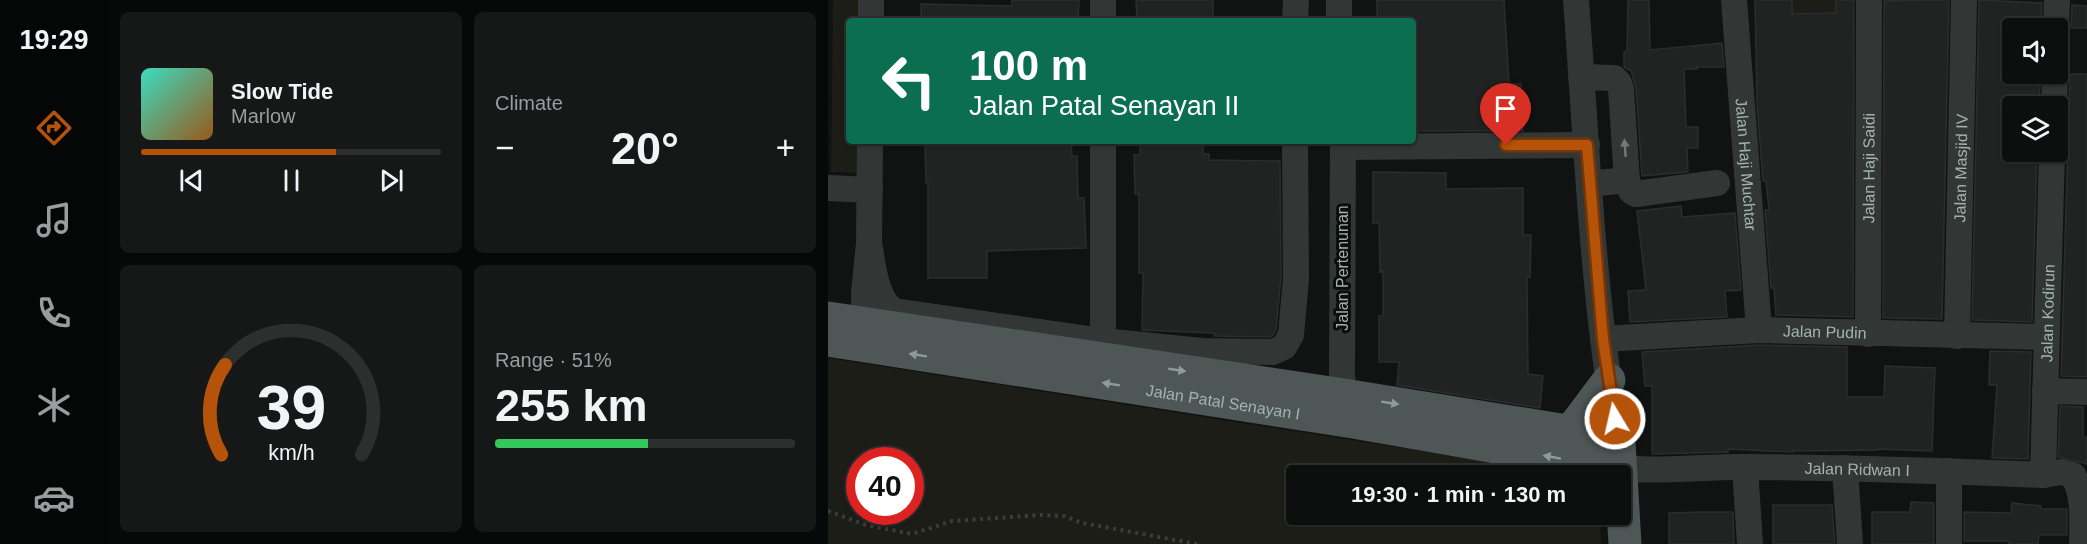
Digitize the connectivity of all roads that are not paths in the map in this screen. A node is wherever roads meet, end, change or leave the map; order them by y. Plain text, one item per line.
1 (871, 0) edge
2 (1103, 0) edge
3 (1296, 0) edge
4 (1339, 0) edge
5 (1576, 0) edge
6 (1734, 0) edge
7 (1869, 0) edge
8 (1964, 0) edge
9 (2057, 0) edge
10 (871, 18) edge
11 (1103, 18) edge
12 (1295, 18) edge
13 (1340, 18) edge
14 (2056, 18) edge
15 (1581, 77) junction
16 (870, 144) edge
17 (1103, 144) edge
18 (1295, 144) edge
19 (1343, 144) edge
20 (1587, 145) junction
21 (2052, 162) edge
22 (1627, 180) junction
23 (1717, 183) dead end
24 (1589, 184) junction
25 (828, 188) edge
26 (870, 190) junction
27 (869, 243) junction
28 (828, 318) edge
29 (1759, 330) junction
30 (1868, 334) junction
31 (865, 335) junction
32 (1957, 336) junction
33 (2046, 337) junction
34 (1603, 339) junction
35 (828, 340) edge
36 (1103, 341) junction
37 (1609, 380) junction
38 (2045, 391) junction
39 (2087, 392) edge
40 (1344, 395) junction
41 (1567, 431) junction
42 (1614, 452) edge
43 (1745, 467) junction
44 (1845, 468) junction
45 (1949, 471) junction
46 (2043, 475) junction
47 (1613, 525) edge
48 (1614, 544) edge
49 (1625, 544) edge
50 (1750, 544) edge
51 (1850, 544) edge
52 (1949, 544) edge
53 (2082, 544) edge

1 - 10 street
2 - 11 street
3 - 12 street
4 - 13 street
5 - 15 street
6 - 29 street, Jalan Haji Muchtar
7 - 30 street, Jalan Haji Saidi
8 - 32 street, Jalan Masjid IV
9 - 14 street
15 - 20 street
22 -> 15 street
16 - 26 street
17 - 36 street
18 - 36 street
19 - 20 street
19 - 40 street, Jalan Pertenunan
20 - 24 street
21 - 33 street, Jalan Kodirun
22 - 23 street
22 - 24 street
24 - 34 street
25 - 26 street
26 - 27 street
27 - 31 street
27 - 36 street
28 - 31 main road, Jalan Patal Senayan I
29 - 30 street, Jalan Pudin
29 - 34 street, Jalan Pudin
30 - 32 street, Jalan Pudin
31 - 35 main road, Jalan Patal Senayan I
31 -> 40 main road, Jalan Patal Senayan I
42 -> 31 main road, Jalan Patal Senayan I
32 - 33 street, Jalan Pudin
33 - 38 street, Jalan Kodirun
34 - 37 street
37 - 41 main road
37 - 42 street
38 - 39 street
38 - 46 street, Jalan Kodirun
40 -> 41 main road, Jalan Patal Senayan I
41 - 42 main road, Jalan Patal Senayan I
42 - 43 street, Jalan Ridwan I
42 - 49 main road
43 - 44 street, Jalan Ridwan I
43 - 50 street
44 - 45 street, Jalan Ridwan I
44 - 51 street
45 - 46 street, Jalan Ridwan I
45 - 52 street
46 - 53 street, Jalan Ridwan I
47 - 48 main road

